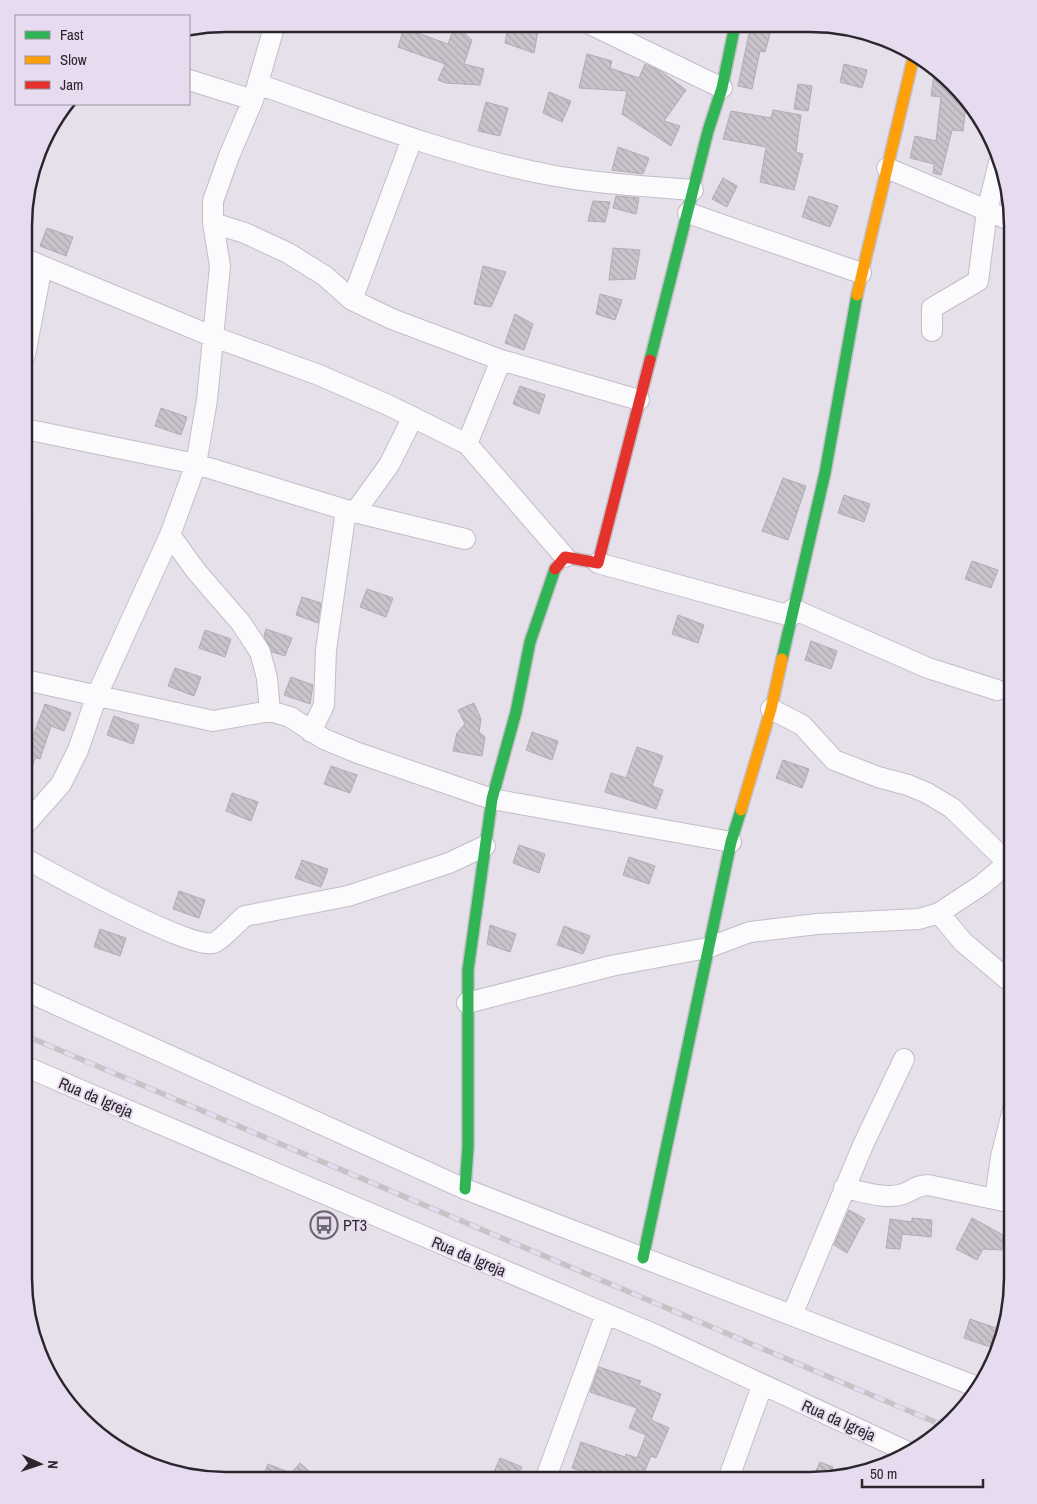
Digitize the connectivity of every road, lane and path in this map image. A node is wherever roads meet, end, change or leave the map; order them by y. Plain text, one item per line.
1 (273, 32) edge
2 (606, 32) edge
3 (734, 32) edge
4 (912, 62) edge
5 (190, 80) edge
6 (722, 88) junction
7 (256, 92) junction
8 (412, 139) junction
9 (887, 168) junction
10 (996, 171) edge
11 (693, 190) junction
12 (987, 210) junction
13 (688, 213) junction
14 (1004, 217) edge
15 (213, 223) junction
16 (34, 263) edge
17 (861, 272) junction
18 (32, 283) edge
19 (352, 300) junction
20 (932, 331) dead end
21 (214, 337) junction
22 (501, 360) junction
23 (639, 400) junction
24 (413, 417) junction
25 (32, 430) edge
26 (467, 444) junction
27 (196, 464) junction
28 (351, 511) junction
29 (170, 535) junction
30 (465, 539) dead end
31 (565, 557) junction
32 (598, 563) junction
33 (792, 612) junction
34 (32, 681) edge
35 (997, 690) dead end
36 (97, 695) junction
37 (771, 709) junction
38 (270, 711) junction
39 (312, 732) junction
40 (492, 799) junction
41 (32, 814) edge
42 (731, 842) junction
43 (486, 846) junction
44 (1004, 853) edge
45 (32, 862) edge
46 (1004, 865) edge
47 (939, 913) junction
48 (708, 948) junction
49 (1004, 976) edge
50 (32, 994) edge
51 (467, 1003) junction
52 (904, 1059) dead end
53 (32, 1069) edge
54 (844, 1188) junction
55 (465, 1189) junction
56 (1004, 1201) edge
57 (644, 1258) junction
58 (606, 1314) junction
59 (792, 1315) junction
60 (972, 1385) edge
61 (762, 1386) junction
62 (901, 1448) edge
63 (548, 1472) edge
64 (731, 1472) edge

1 - 7 street
2 - 6 street
3 - 6 street
4 - 9 street
5 - 7 street
6 - 11 street
7 - 8 street
7 - 15 street
8 - 11 street
8 - 19 street
9 - 12 street
9 - 17 street
10 - 12 street
11 - 13 street
12 - 14 street
12 - 20 street
13 - 17 street
13 - 23 street
15 - 19 street
15 - 21 street
16 - 18 street
16 - 21 street
17 - 33 street
19 - 22 street
21 - 24 street
21 - 27 street
22 - 23 street
22 - 26 street
23 - 32 street
24 - 26 street
24 - 28 street
25 - 27 street
26 - 31 street
27 - 28 street
27 - 29 street
28 - 30 street
28 - 39 street
29 - 36 street
29 - 38 street
31 - 32 street
31 - 40 street
32 - 33 street
33 - 35 street
33 - 37 street
34 - 36 street
36 - 38 street
36 - 41 street
37 - 42 street
37 - 44 street
38 - 39 street
39 - 40 street
40 - 42 street
40 - 43 street
42 - 48 street
43 - 45 street
43 - 51 street
46 - 47 street
47 - 48 street
47 - 49 street
48 - 51 street
48 - 57 street
50 - 55 street
51 - 55 street
52 - 54 street
53 - 58 street, Rua da Igreja
54 - 56 street
54 - 59 street
55 - 57 street
57 - 59 street
58 - 61 street, Rua da Igreja
58 - 63 street
59 - 60 street
61 - 62 street, Rua da Igreja
61 - 64 street

